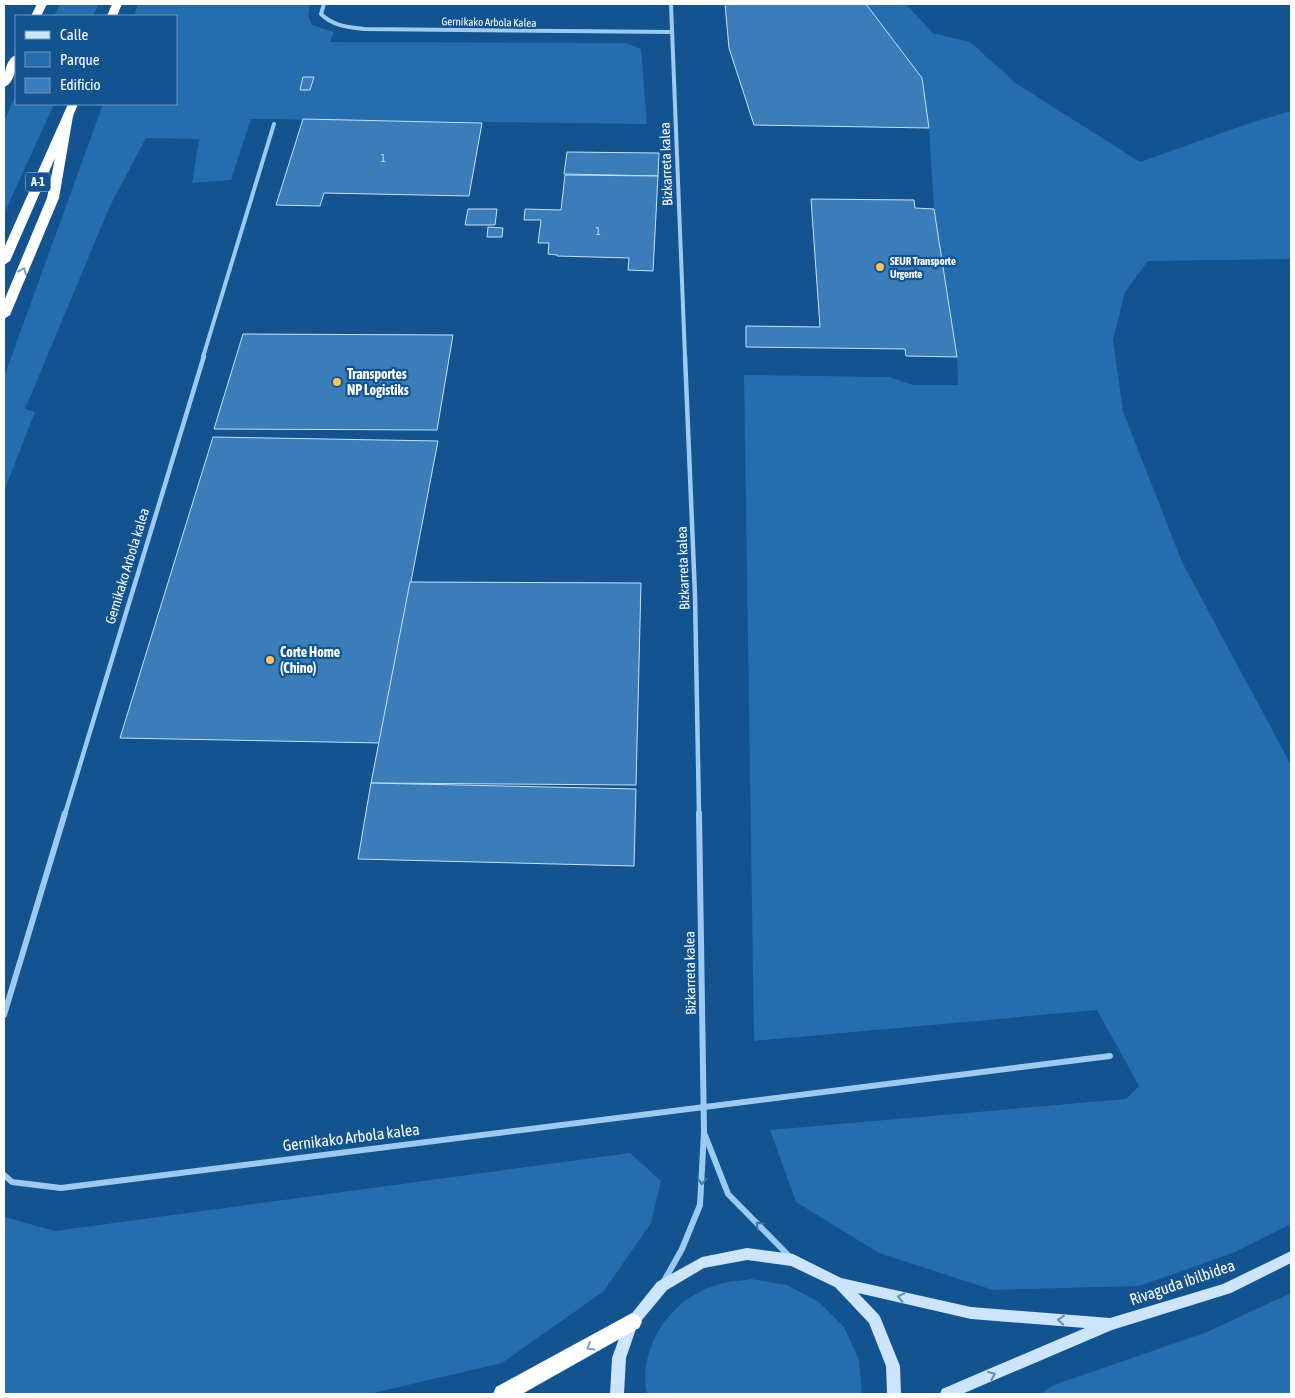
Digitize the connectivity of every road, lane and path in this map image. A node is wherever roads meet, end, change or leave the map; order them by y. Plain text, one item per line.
1 (324, 4) edge
2 (670, 4) edge
3 (672, 32) junction
4 (15, 60) edge
5 (4, 84) edge
6 (71, 109) edge
7 (274, 124) dead end
8 (4, 261) edge
9 (4, 316) edge
10 (4, 1015) edge
11 (1110, 1056) dead end
12 (704, 1106) junction
13 (704, 1132) junction
14 (4, 1175) edge
15 (1291, 1257) edge
16 (793, 1260) junction
17 (839, 1283) junction
18 (662, 1286) junction
19 (632, 1322) junction
20 (1110, 1324) junction
21 (503, 1394) edge
22 (617, 1394) edge
23 (894, 1394) edge
24 (947, 1394) edge

1 - 3 street, Gernikako Arbola Kalea
2 - 3 street, Bizkarreta kalea
3 - 12 street, Bizkarreta kalea
4 - 5 highway
6 - 8 highway, A-1
9 -> 6 highway
7 - 10 street, Gernikako Arbola kalea
11 - 12 street, Gernikako Arbola kalea
12 - 13 street, Bizkarreta kalea
12 - 14 street, Gernikako Arbola kalea
16 -> 13 street
13 -> 18 street, Bizkarreta kalea
15 - 20 street, Rivaguda ibilbidea
16 - 17 street
16 - 18 street
20 -> 17 street
17 - 23 street
18 - 19 street
19 -> 21 highway
19 - 22 street
24 -> 20 street

